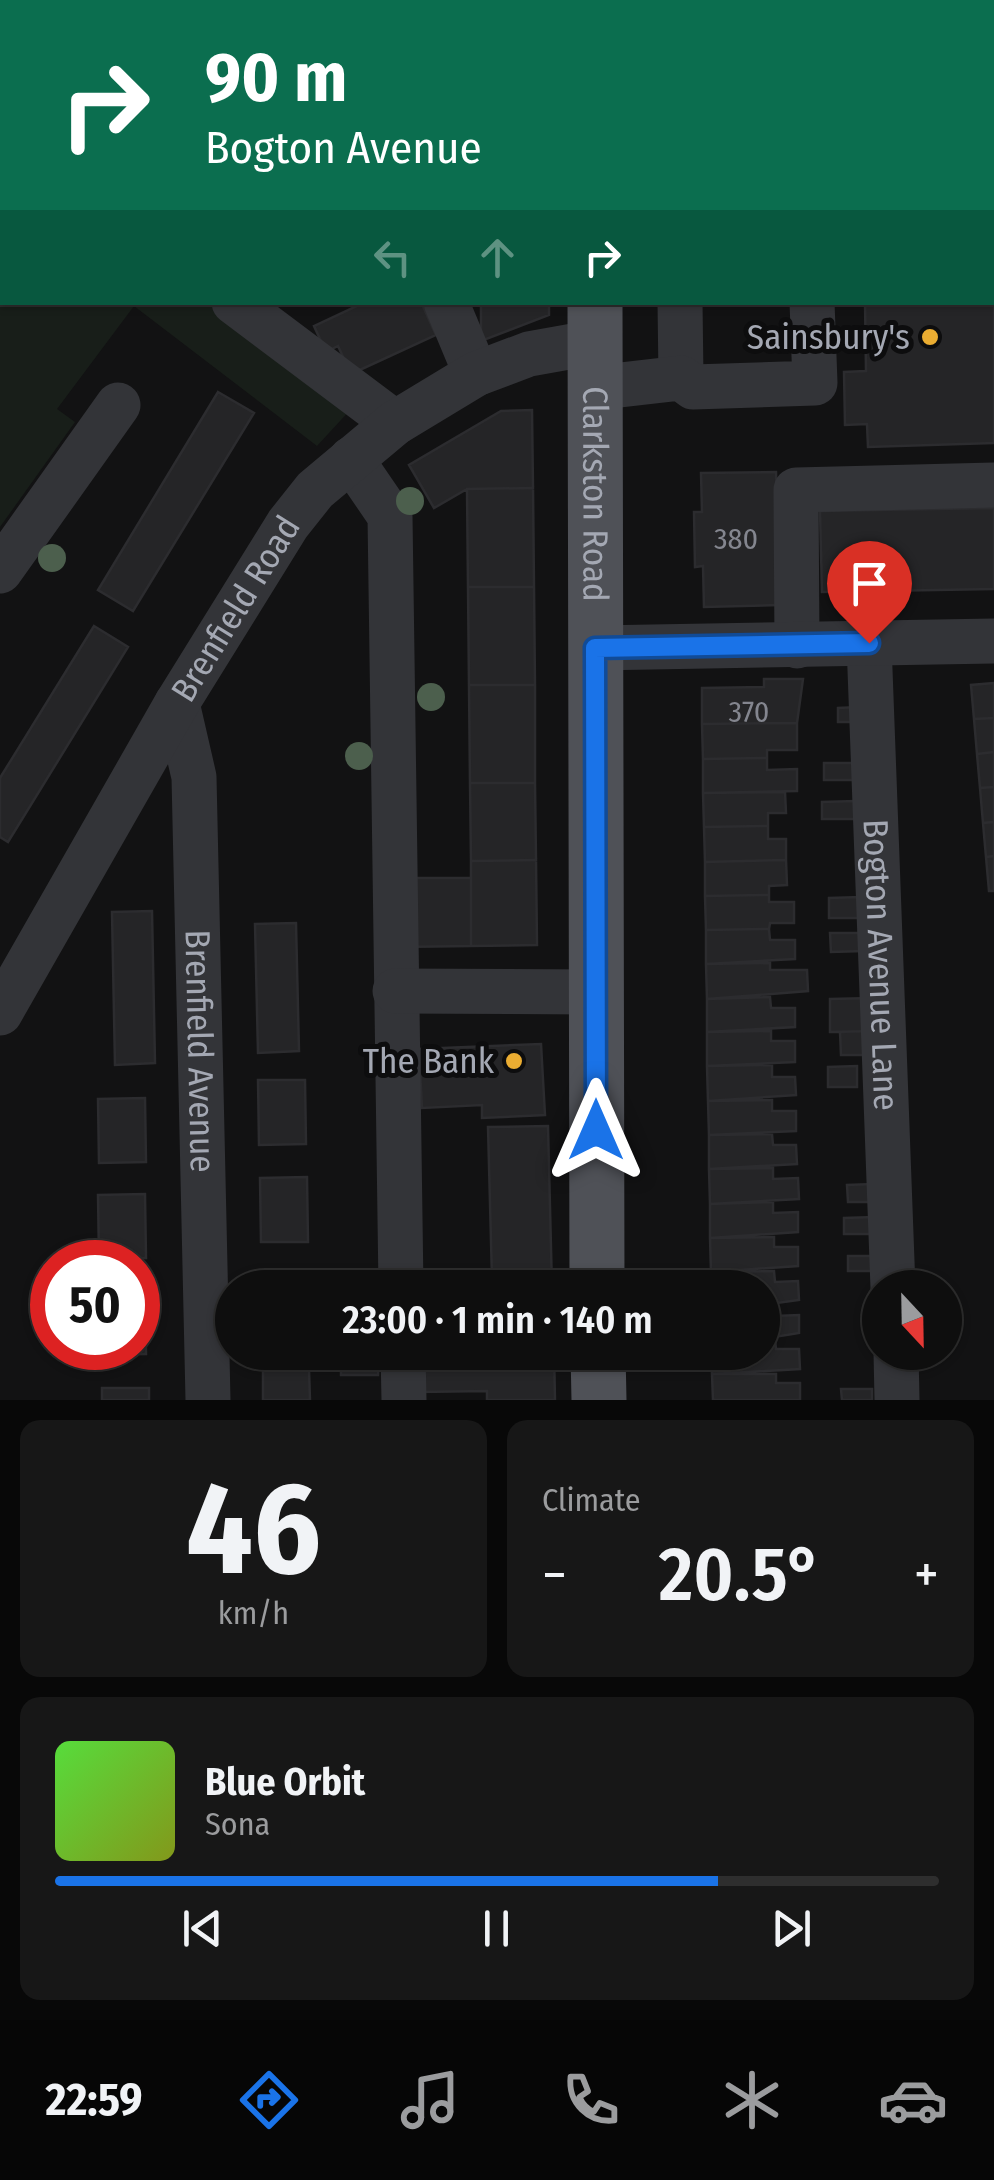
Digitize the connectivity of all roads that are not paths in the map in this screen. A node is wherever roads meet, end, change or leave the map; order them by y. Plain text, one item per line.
1 (240, 305) edge
2 (447, 305) edge
3 (680, 305) edge
4 (812, 305) edge
5 (595, 344) edge
6 (476, 374) junction
7 (681, 378) junction
8 (118, 405) dead end
9 (395, 422) junction
10 (351, 460) junction
11 (994, 485) edge
12 (0, 570) edge
13 (994, 641) edge
14 (869, 643) junction
15 (797, 646) junction
16 (595, 648) junction
17 (177, 702) junction
18 (396, 990) junction
19 (595, 992) junction
20 (0, 1013) edge
21 (401, 1270) edge
22 (597, 1270) edge
23 (892, 1270) edge
24 (403, 1370) edge
25 (598, 1370) edge
26 (897, 1370) edge
27 (208, 1400) edge
28 (404, 1400) edge
29 (599, 1400) edge
30 (898, 1400) edge

1 - 9 street
2 - 6 street
3 - 7 street
4 - 7 street, Brenfield Road
5 - 6 street, Brenfield Road
5 - 7 street, Brenfield Road
5 - 16 main road, Clarkston Road
6 - 9 street, Brenfield Road
8 - 12 street
9 - 10 street, Brenfield Road
10 - 17 street, Brenfield Road
10 - 18 street
11 - 15 street
13 - 14 street
14 - 15 street
14 - 23 street, Bogton Avenue Lane
15 - 16 street
16 - 19 main road, Clarkston Road
17 - 20 street, Brenfield Road
17 - 27 street, Brenfield Avenue
18 - 19 street
18 - 21 street
19 - 22 main road, Clarkston Road
24 - 28 street
25 - 29 main road
26 - 30 street

